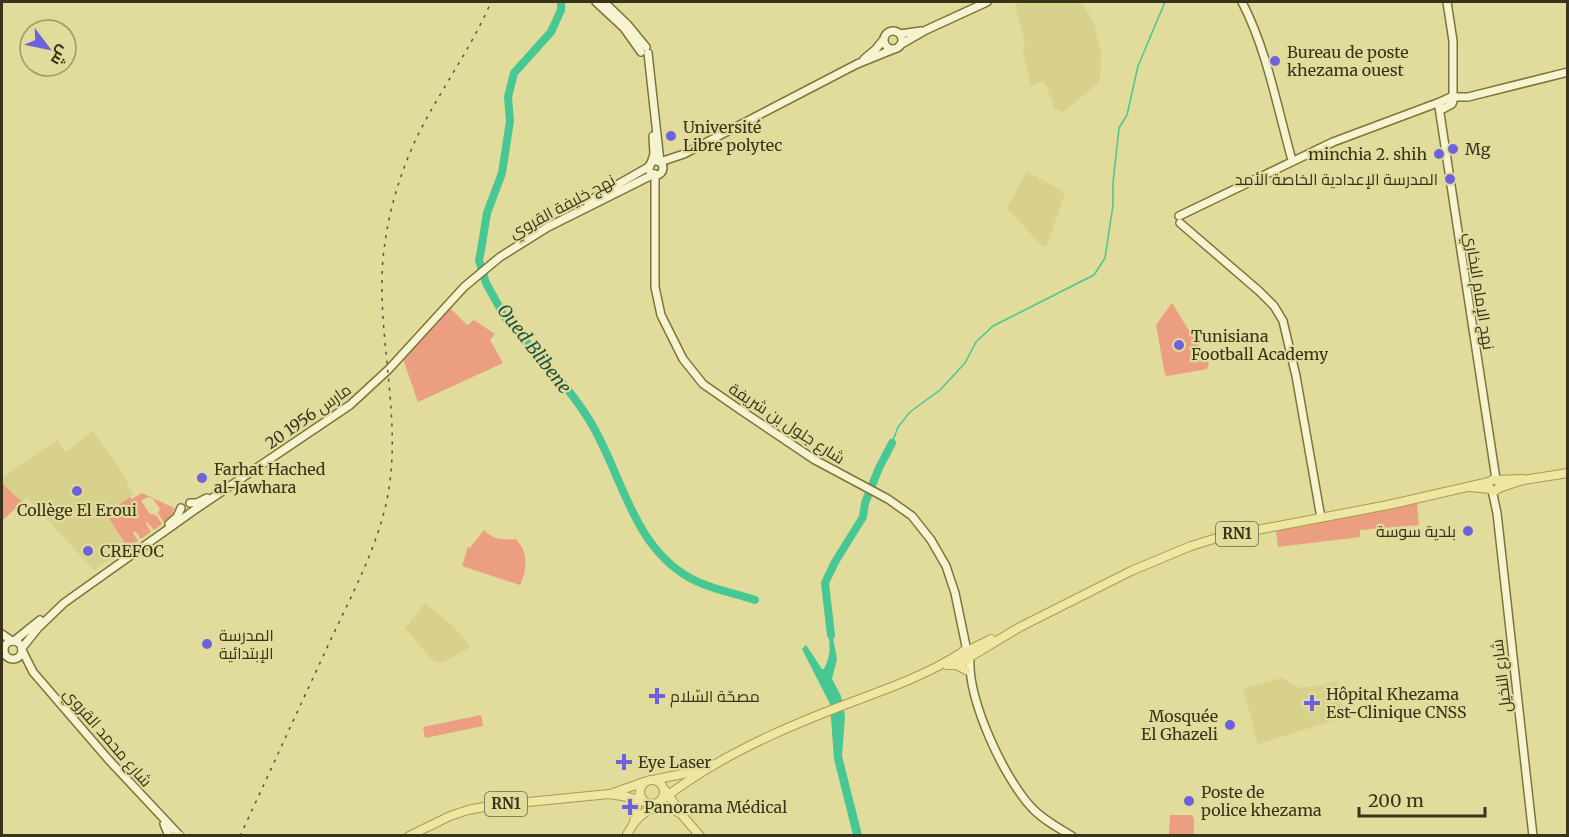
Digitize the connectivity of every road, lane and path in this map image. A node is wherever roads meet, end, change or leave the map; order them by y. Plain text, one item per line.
1 (596, 2) edge
2 (604, 2) edge
3 (987, 2) edge
4 (1242, 2) edge
5 (1447, 2) edge
6 (926, 30) junction
7 (900, 34) junction
8 (883, 40) junction
9 (897, 47) junction
10 (644, 51) junction
11 (857, 64) junction
12 (1568, 72) edge
13 (1447, 102) junction
14 (658, 146) junction
15 (684, 154) junction
16 (674, 157) junction
17 (1292, 160) junction
18 (660, 162) junction
19 (651, 165) junction
20 (658, 173) junction
21 (642, 180) junction
22 (653, 186) junction
23 (654, 200) junction
24 (487, 264) junction
25 (477, 272) junction
26 (1568, 473) edge
27 (1494, 485) junction
28 (190, 503) junction
29 (181, 508) junction
30 (190, 513) junction
31 (1321, 518) junction
32 (2, 634) edge
33 (2, 640) edge
34 (13, 641) junction
35 (22, 649) junction
36 (3, 650) edge
37 (966, 655) junction
38 (12, 658) junction
39 (2, 664) edge
40 (946, 665) junction
41 (931, 670) junction
42 (966, 670) junction
43 (33, 672) junction
44 (973, 686) junction
45 (710, 767) junction
46 (654, 779) junction
47 (645, 781) junction
48 (609, 794) junction
49 (665, 794) junction
50 (641, 798) junction
51 (682, 815) junction
52 (162, 819) junction
53 (634, 823) junction
54 (171, 836) edge
55 (180, 836) edge
56 (409, 836) edge
57 (626, 836) edge
58 (700, 836) edge
59 (1072, 836) edge
60 (1533, 836) edge

1 - 10 main road
2 - 10 main road
3 - 6 main road
4 - 17 main road
5 - 13 main road
6 - 7 main road
6 - 9 main road
7 - 8 main road
7 - 9 main road
8 - 9 main road
8 - 11 main road
9 - 11 main road
10 - 14 main road
10 - 19 main road
11 - 15 main road
12 - 13 main road
13 - 17 main road
13 - 27 main road, نهج الإمام البخاري
14 - 16 main road
14 - 18 main road
15 - 16 main road
15 - 20 main road, نهج خليفة القروي
16 - 18 main road
17 - 31 main road
18 - 19 main road
18 - 20 main road
19 - 20 main road
19 - 24 main road, نهج خليفة القروي
20 - 21 main road, نهج خليفة القروي
20 - 22 main road, شارع جلول بن شريفة
20 - 23 main road, شارع جلول بن شريفة
21 - 22 main road
21 - 24 main road, نهج خليفة القروي
22 - 23 main road, شارع جلول بن شريفة
23 - 37 main road, شارع جلول بن شريفة
24 - 25 main road
25 - 28 main road, 20 مارس 1956
25 - 30 main road, 20 مارس 1956
26 - 27 main road, RN1
27 - 31 main road, RN1
27 - 60 main road, شارع النخيل
28 - 29 main road
28 - 30 main road
29 - 30 main road
29 - 34 main road
30 - 35 main road, 20 مارس 1956
31 - 37 main road, RN1
32 - 34 main road, شارع محمد القروي
33 - 36 main road, شارع محمد القروي
34 - 35 main road, شارع محمد القروي
34 - 36 main road
35 - 38 main road
35 - 43 main road, شارع محمد القروي
36 - 38 main road, شارع محمد القروي
37 - 40 main road, RN1
37 - 41 main road, RN1
37 - 42 main road
37 - 44 main road
38 - 39 main road
38 - 43 main road, شارع محمد القروي
40 - 41 main road, RN1
40 - 42 main road
41 - 45 main road, RN1
42 - 44 main road
43 - 52 main road, شارع محمد القروي
44 - 59 main road
45 - 46 main road, RN1
45 - 49 main road, RN1
46 - 47 main road, RN1
46 - 49 main road
47 - 48 main road, RN1
47 - 50 main road
48 - 50 main road, RN1
48 - 56 main road, RN1
49 - 50 main road, RN1
49 - 51 main road
50 - 53 main road
51 - 53 main road
51 - 58 main road
52 - 54 main road, شارع محمد القروي
52 - 55 main road, شارع محمد القروي
53 - 57 main road
54 - 55 main road

